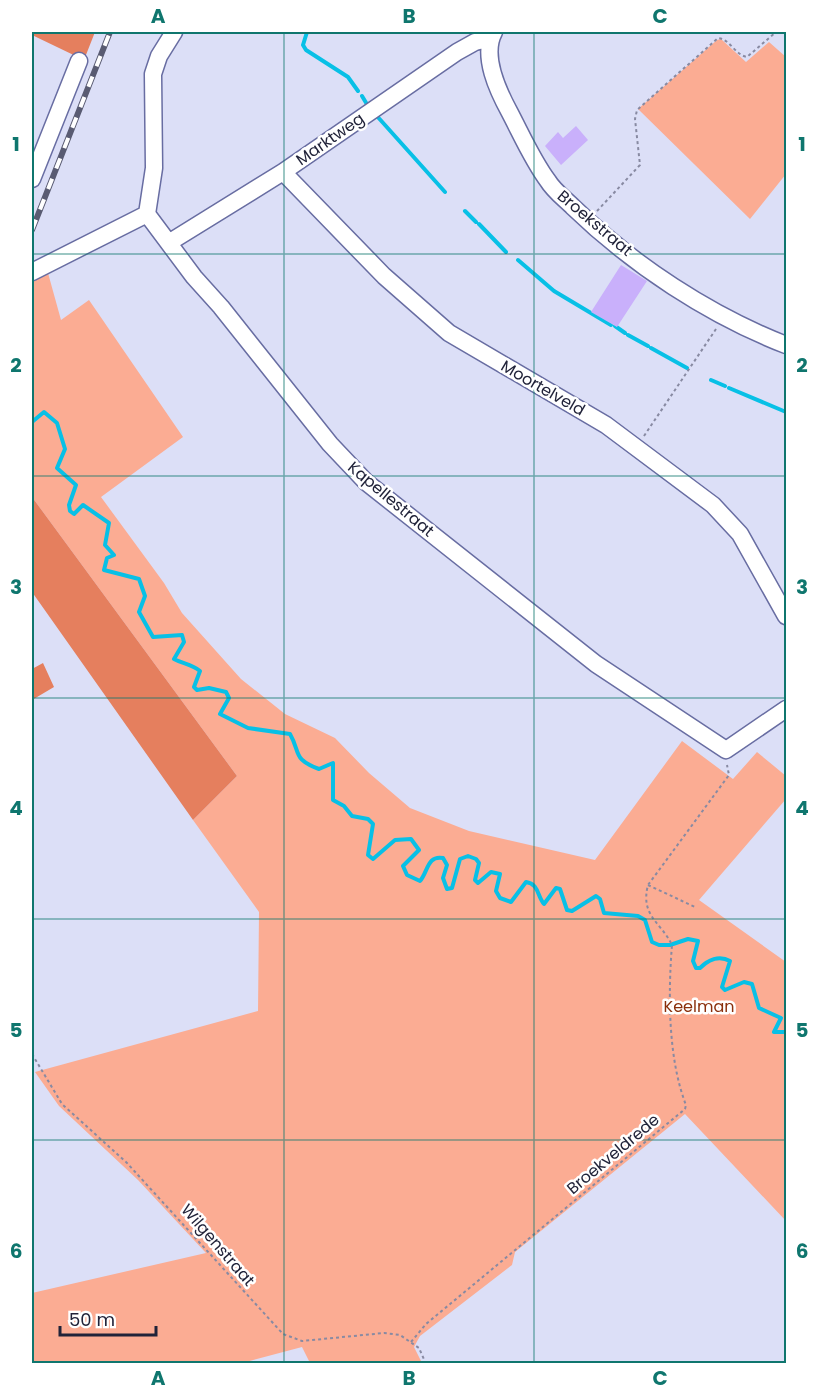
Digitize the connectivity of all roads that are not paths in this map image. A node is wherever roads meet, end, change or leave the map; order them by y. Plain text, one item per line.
1 (174, 32) edge
2 (492, 35) edge
3 (80, 61) dead end
4 (283, 172) junction
5 (32, 178) edge
6 (147, 214) junction
7 (170, 242) junction
8 (32, 272) edge
9 (786, 345) edge
10 (786, 616) edge
11 (786, 709) edge

1 - 6 street
2 - 4 street, Marktweg
2 - 9 street, Broekstraat
3 - 5 street
4 - 7 street, Marktweg
4 - 10 street, Moortelveld
6 - 7 street, Kapellestraat
6 - 8 street
7 - 11 street, Kapellestraat

